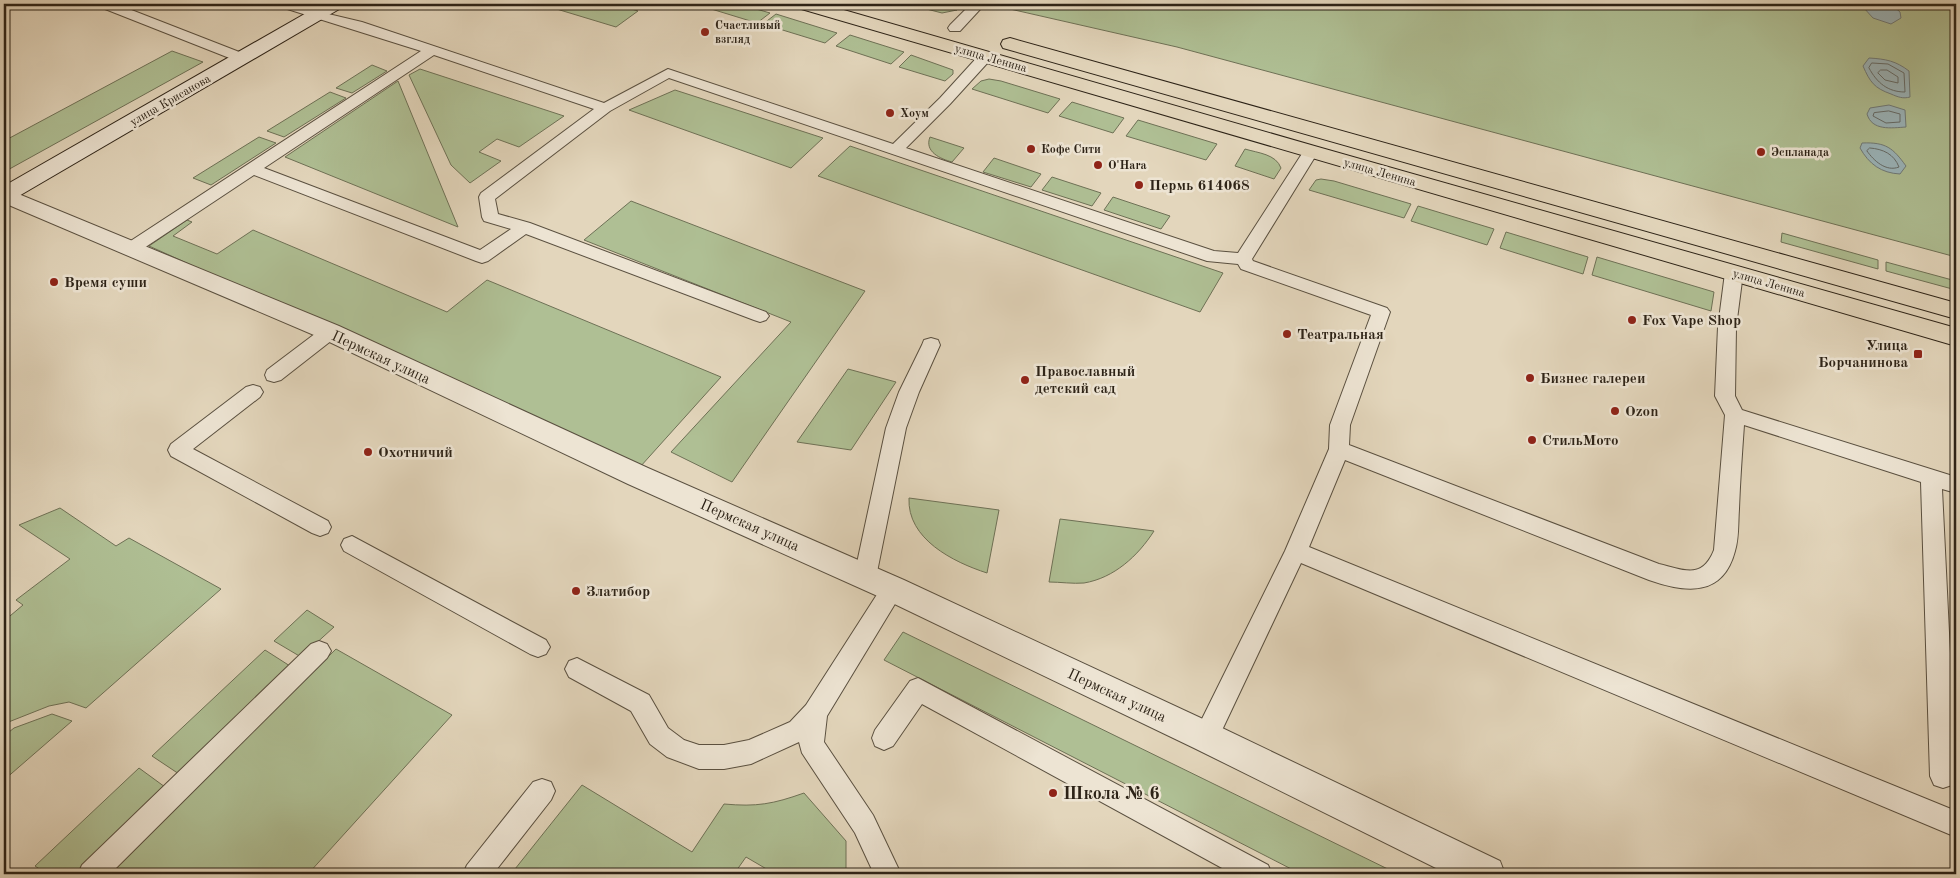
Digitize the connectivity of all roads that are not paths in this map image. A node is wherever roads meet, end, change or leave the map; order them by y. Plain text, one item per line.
1 (105, 4) edge
2 (286, 4) edge
3 (335, 4) edge
4 (804, 4) edge
5 (872, 4) edge
6 (978, 4) edge
7 (316, 15) junction
8 (955, 28) junction
9 (432, 50) junction
10 (986, 56) junction
11 (242, 58) junction
12 (605, 108) junction
13 (895, 150) junction
14 (1310, 152) junction
15 (253, 169) junction
16 (4, 195) edge
17 (524, 227) junction
18 (132, 248) junction
19 (1243, 259) junction
20 (1734, 273) junction
21 (1956, 310) edge
22 (760, 316) dead end
23 (330, 332) junction
24 (1956, 337) edge
25 (930, 345) dead end
26 (274, 375) dead end
27 (253, 392) dead end
28 (1735, 415) junction
29 (1339, 449) junction
30 (1931, 477) junction
31 (1956, 485) edge
32 (320, 527) dead end
33 (352, 545) dead end
34 (1296, 551) junction
35 (865, 576) junction
36 (893, 589) junction
37 (538, 647) dead end
38 (319, 651) dead end
39 (577, 669) dead end
40 (815, 713) junction
41 (1206, 737) junction
42 (884, 738) dead end
43 (1943, 776) dead end
44 (542, 791) dead end
45 (1956, 824) edge
46 (91, 874) edge
47 (476, 874) edge
48 (888, 874) edge
49 (1259, 874) edge
50 (1486, 874) edge

1 - 11 lane
2 - 7 lane
3 - 7 street, улица Крисанова
4 - 10 main road, улица Ленина
5 - 8 main road, улица Ленина
6 - 8 lane
7 - 9 lane
7 - 11 street, улица Крисанова
8 - 21 main road, улица Ленина
9 - 12 lane
9 - 15 lane
10 - 13 lane
10 - 14 main road, улица Ленина
11 - 16 street, улица Крисанова
12 - 13 lane
12 - 17 lane
13 - 19 lane
14 - 19 lane
14 - 20 main road, улица Ленина
15 - 17 lane
15 - 18 lane
16 - 18 street, Пермская улица
17 - 22 lane
18 - 23 street, Пермская улица
19 - 29 lane
20 - 24 main road, улица Ленина
20 - 28 lane
23 - 26 lane
23 - 35 street, Пермская улица
25 - 35 lane
27 - 32 lane
28 - 29 lane
28 - 30 lane
29 - 34 lane
30 - 31 lane
30 - 43 lane
33 - 37 lane
34 - 41 lane
34 - 45 lane
35 - 36 street, Пермская улица
36 - 40 lane
36 - 41 street, Пермская улица
38 - 46 lane
39 - 40 lane
40 - 48 lane
41 - 50 street, Пермская улица
42 - 49 lane
44 - 47 lane

